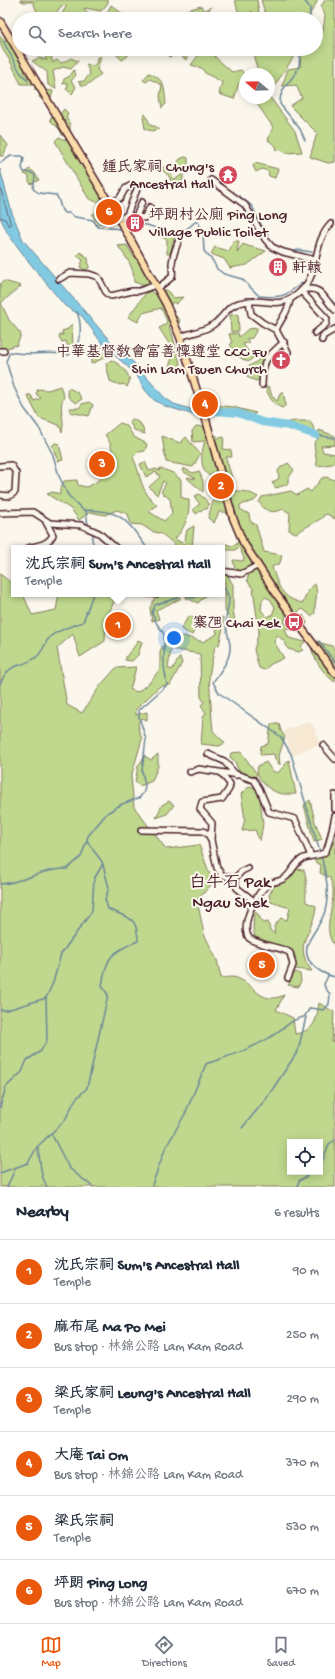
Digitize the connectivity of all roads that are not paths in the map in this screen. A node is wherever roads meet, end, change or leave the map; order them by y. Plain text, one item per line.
1 (0, 21) edge
2 (12, 41) edge
3 (21, 56) edge
4 (211, 180) dead end
5 (130, 186) dead end
6 (137, 189) dead end
7 (142, 202) dead end
8 (109, 204) junction
9 (150, 207) dead end
10 (127, 215) junction
11 (136, 217) junction
12 (120, 222) junction
13 (332, 224) dead end
14 (183, 234) dead end
15 (315, 260) junction
16 (58, 279) dead end
17 (157, 286) junction
18 (303, 289) junction
19 (290, 300) junction
20 (250, 301) junction
21 (335, 310) edge
22 (335, 329) edge
23 (276, 330) junction
24 (315, 333) dead end
25 (180, 337) junction
26 (322, 340) dead end
27 (284, 342) junction
28 (288, 352) dead end
29 (262, 385) dead end
30 (0, 466) edge
31 (0, 495) edge
32 (0, 513) edge
33 (46, 522) junction
34 (38, 545) edge
35 (113, 545) edge
36 (257, 566) junction
37 (225, 571) edge
38 (335, 673) edge
39 (323, 745) dead end
40 (208, 754) dead end
41 (335, 760) edge
42 (190, 772) dead end
43 (222, 774) junction
44 (236, 775) junction
45 (335, 795) edge
46 (335, 809) edge
47 (335, 816) edge
48 (141, 830) dead end
49 (211, 840) junction
50 (311, 856) junction
51 (248, 868) dead end
52 (234, 879) junction
53 (254, 901) junction
54 (288, 978) dead end

1 - 2 main road
3 - 8 main road
4 - 15 street
5 - 8 street
6 - 10 street
7 - 11 street
8 - 12 main road
9 - 11 street
10 - 11 street
10 - 12 street
12 - 17 main road
13 - 15 street
14 - 17 street
15 - 18 street
16 - 17 street
17 - 25 main road
18 - 19 street
18 - 21 street
18 - 24 street
19 - 20 street
19 - 23 street
20 - 23 street
20 - 25 street
22 - 26 street
23 - 27 street
25 - 36 main road
27 - 28 street
27 - 29 street
30 - 31 street
32 - 33 street
33 - 34 street
33 - 35 street
36 - 37 street
36 - 38 main road
39 - 41 street
40 - 44 street
42 - 43 street
43 - 44 street
43 - 49 street
44 - 50 street
45 - 46 street
47 - 50 street
48 - 49 street
49 - 52 street
50 - 53 street
51 - 52 street
52 - 53 street
53 - 54 street

